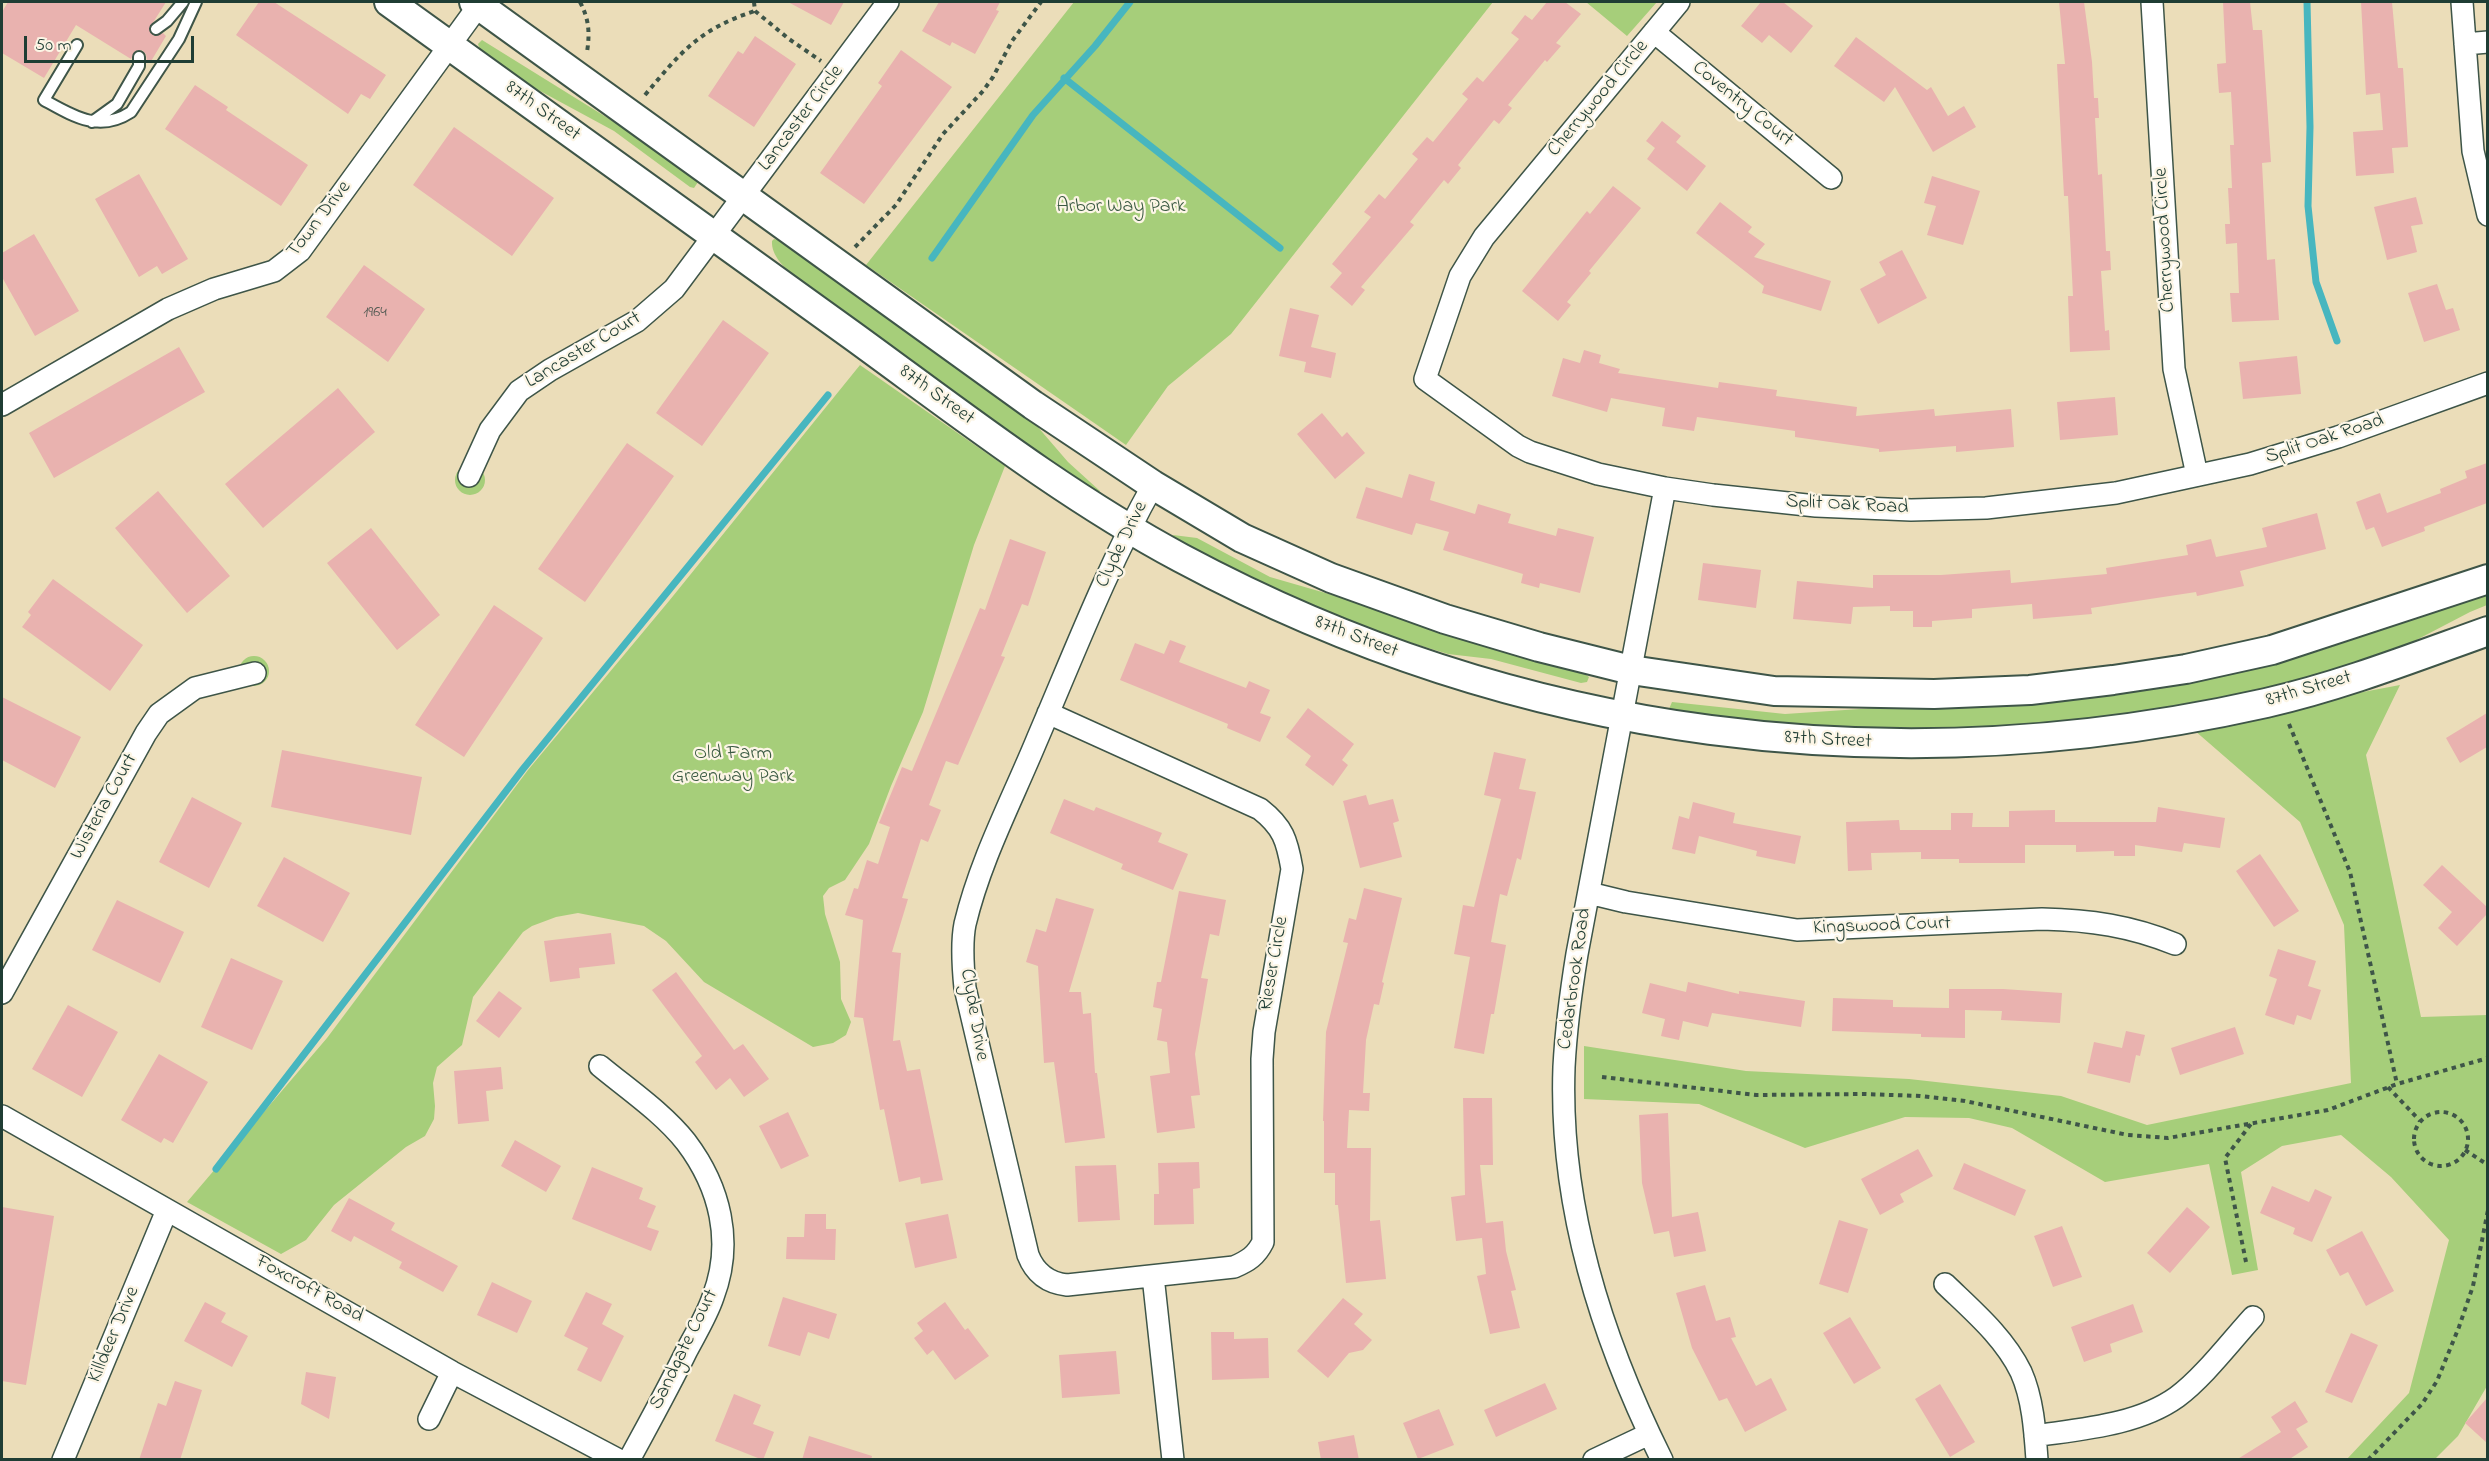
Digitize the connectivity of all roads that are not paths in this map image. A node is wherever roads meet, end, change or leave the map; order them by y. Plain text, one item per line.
1 (183, 2) edge
2 (196, 2) edge
3 (390, 2) edge
4 (888, 2) edge
5 (1679, 2) edge
6 (2152, 2) edge
7 (2462, 2) edge
8 (476, 4) edge
9 (160, 32) dead end
10 (1654, 33) junction
11 (2487, 42) edge
12 (2465, 44) junction
13 (78, 45) dead end
14 (450, 46) junction
15 (142, 62) dead end
16 (91, 122) junction
17 (1831, 178) dead end
18 (743, 196) junction
19 (1518, 197) joint
20 (2487, 215) edge
21 (714, 236) junction
22 (2487, 383) edge
23 (2, 405) edge
24 (2197, 475) junction
25 (469, 476) dead end
26 (1153, 485) junction
27 (1665, 488) junction
28 (1129, 528) junction
29 (2487, 579) edge
30 (2487, 631) edge
31 (1631, 670) junction
32 (255, 673) dead end
33 (1048, 713) junction
34 (1622, 717) junction
35 (1589, 893) junction
36 (2175, 944) dead end
37 (2, 993) edge
38 (600, 1066) dead end
39 (2, 1116) edge
40 (167, 1210) junction
41 (1153, 1276) junction
42 (1945, 1284) dead end
43 (2253, 1317) dead end
44 (452, 1372) junction
45 (429, 1419) dead end
46 (1649, 1434) junction
47 (2036, 1436) junction
48 (63, 1460) edge
49 (619, 1460) edge
50 (629, 1460) edge
51 (1173, 1460) edge
52 (1594, 1460) edge
53 (1662, 1460) edge
54 (2037, 1460) edge

1 - 9 lane
2 - 16 lane
3 - 14 street, 87th Street
4 - 18 street, Lancaster Circle
5 - 10 street, Cherrywood Circle
6 - 24 street, Cherrywood Circle
7 - 12 street
8 - 14 street, Town Drive
8 - 18 street
10 - 17 street, Coventry Court
10 - 19 street, Cherrywood Circle
11 - 12 street
12 - 20 street
13 - 16 lane
14 - 21 street, 87th Street
14 - 23 street, Town Drive
15 - 16 lane
18 - 21 street, Lancaster Circle
18 - 26 street
19 - 27 street, Split Oak Road
21 - 25 street, Lancaster Court
21 - 28 street, 87th Street
22 - 24 street, Split Oak Road
24 - 27 street, Split Oak Road
26 - 28 street, Clyde Drive
26 - 31 street
27 - 31 street, Cedarbrook Road
28 - 33 street, Clyde Drive
28 - 34 street, 87th Street
29 - 31 street
30 - 34 street, 87th Street
31 - 34 street, Cedarbrook Road
32 - 37 street, Wisteria Court
33 - 41 street, Clyde Drive
33 - 41 street, Rieser Circle
34 - 35 street, Cedarbrook Road
35 - 36 street, Kingswood Court
35 - 46 street, Cedarbrook Road
38 - 50 street, Sandgate Court
39 - 40 street, Foxcroft Road
40 - 44 street, Foxcroft Road
40 - 48 street, Killdeer Drive
41 - 51 street
42 - 47 street
43 - 47 street
44 - 45 street
44 - 49 street, Foxcroft Road
46 - 52 street
46 - 53 street, Cedarbrook Road
47 - 54 street

